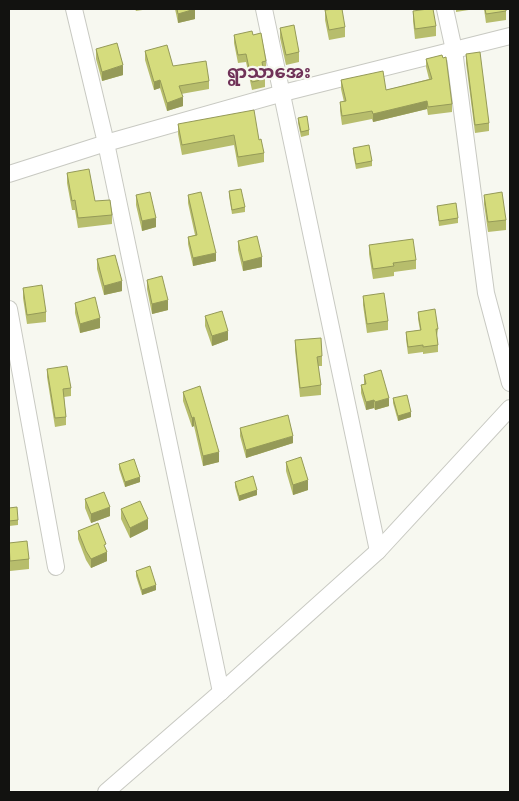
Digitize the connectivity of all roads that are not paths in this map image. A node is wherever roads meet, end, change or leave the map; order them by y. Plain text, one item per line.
1 (74, 9) edge
2 (264, 9) edge
3 (445, 9) edge
4 (510, 36) edge
5 (454, 50) junction
6 (283, 93) junction
7 (106, 143) junction
8 (9, 174) edge
9 (9, 309) edge
10 (510, 383) edge
11 (510, 408) edge
12 (378, 551) junction
13 (56, 567) dead end
14 (221, 692) junction
15 (106, 792) edge

1 - 7 street
2 - 6 street
3 - 5 street
4 - 5 street
5 - 6 street
5 - 10 street
6 - 7 street
6 - 12 street
7 - 8 street
7 - 14 street
9 - 13 street
11 - 12 street
12 - 14 street
14 - 15 street

